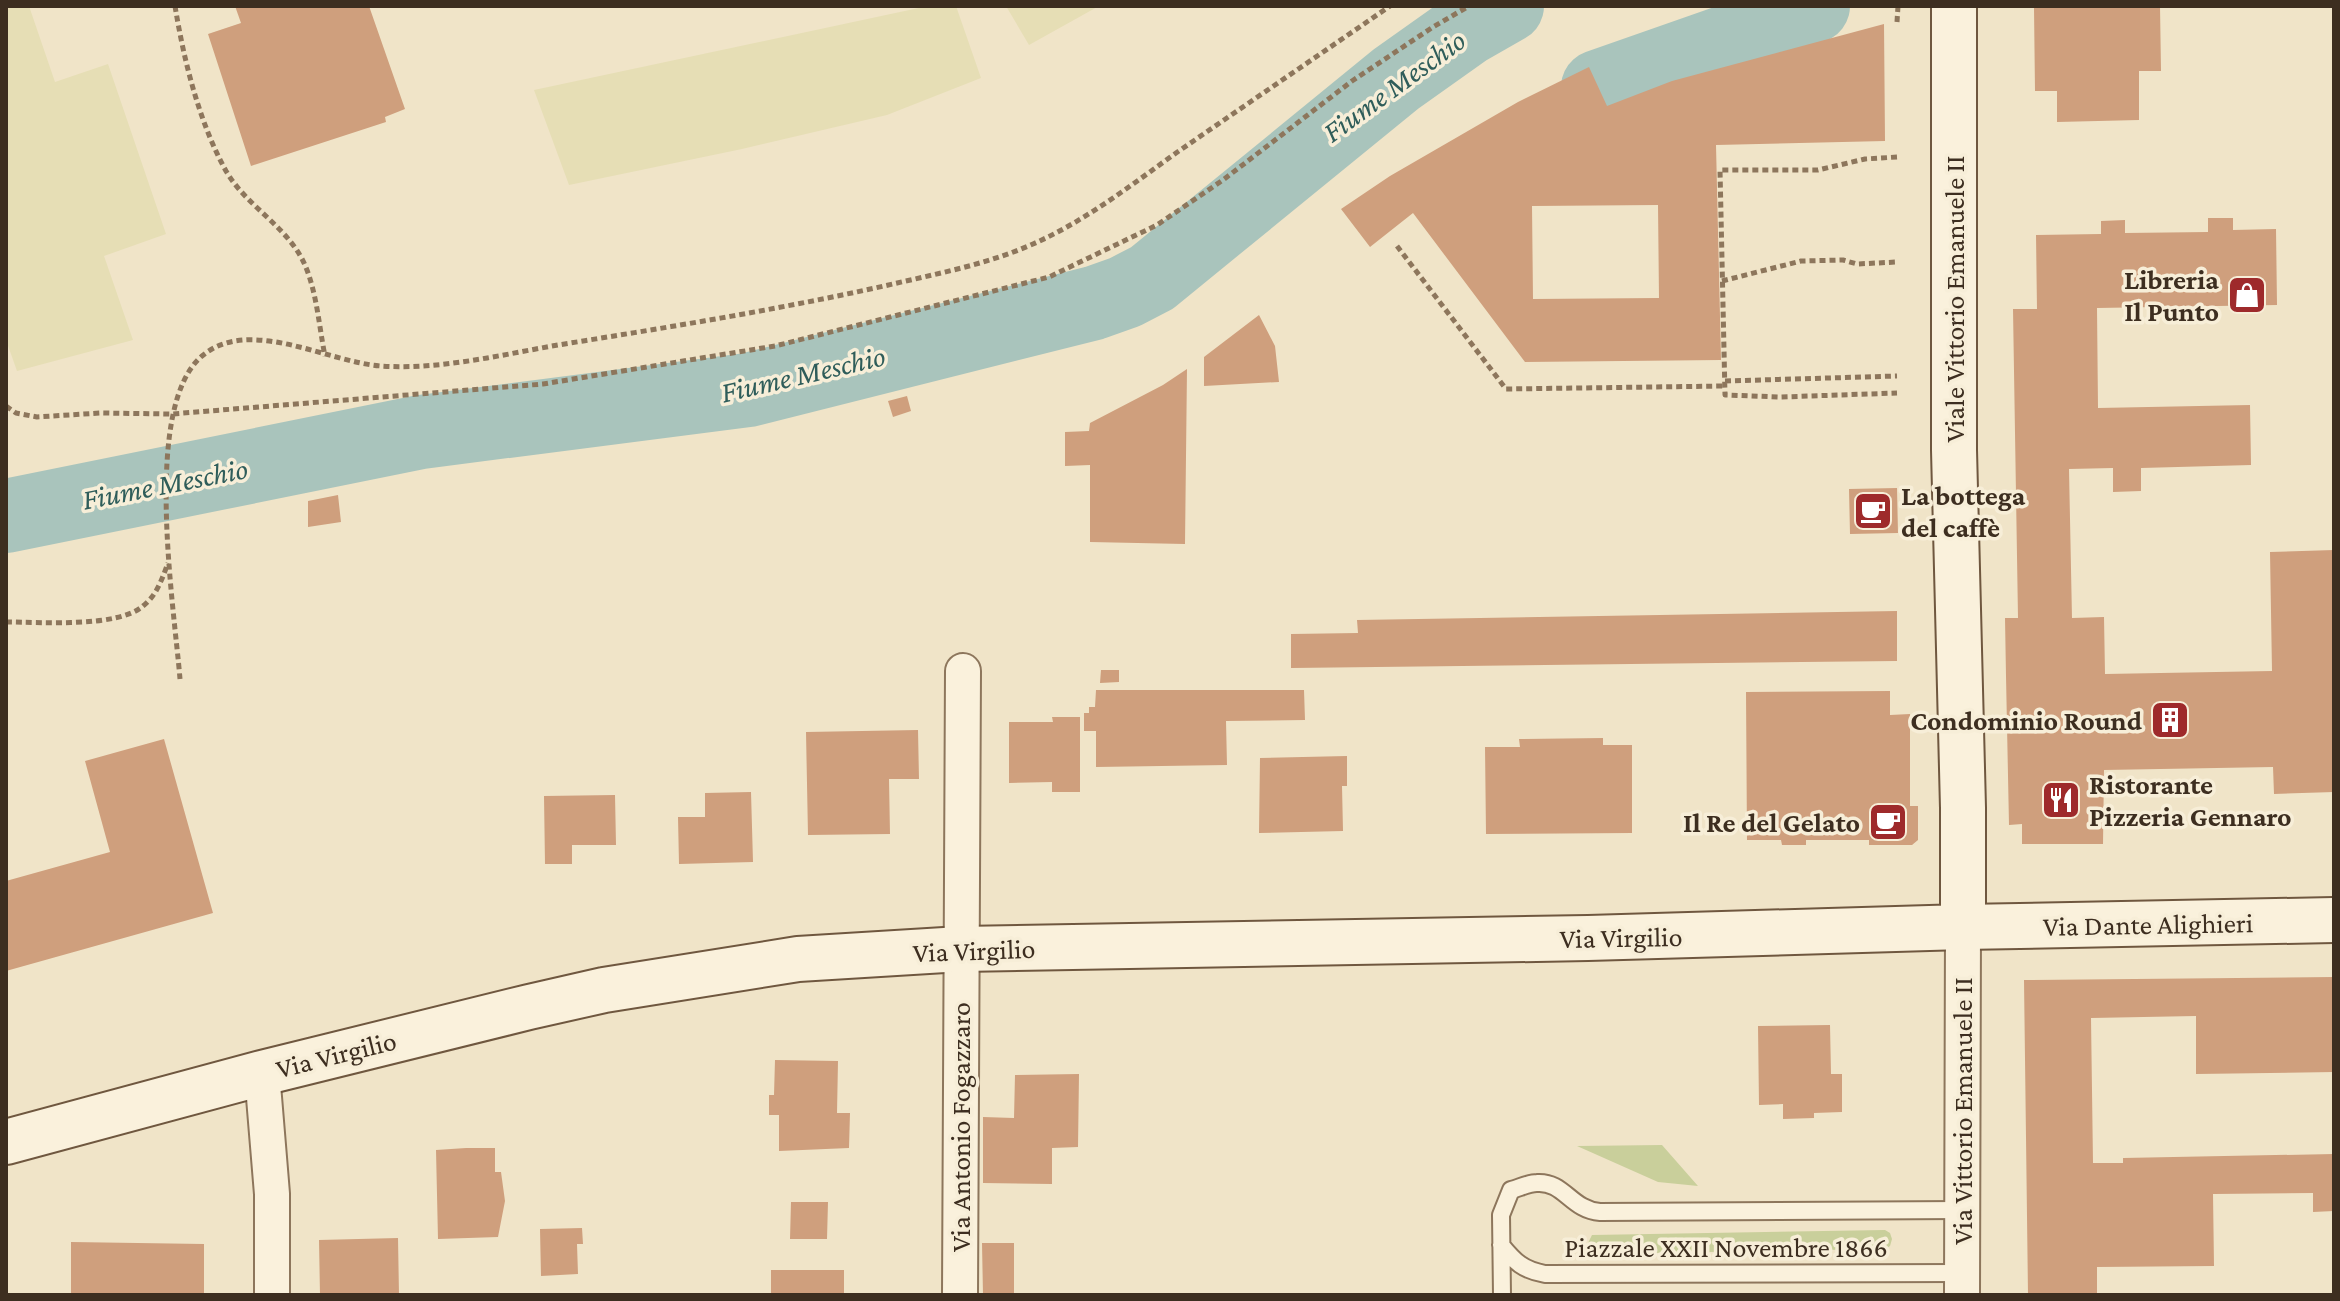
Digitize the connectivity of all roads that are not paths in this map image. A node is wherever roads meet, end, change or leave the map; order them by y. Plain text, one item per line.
1 (1954, 13) edge
2 (963, 671) dead end
3 (2334, 920) edge
4 (1963, 927) junction
5 (961, 949) junction
6 (262, 1073) junction
7 (6, 1142) edge
8 (1962, 1210) junction
9 (1501, 1245) junction
10 (1962, 1284) edge
11 (272, 1295) edge
12 (960, 1295) edge
13 (1502, 1295) edge

1 - 4 main road, Viale Vittorio Emanuele II
2 - 5 street, Via Antonio Fogazzaro
3 - 4 main road, Via Dante Alighieri
4 - 5 main road, Via Virgilio
4 - 8 street, Via Vittorio Emanuele II
5 - 6 main road, Via Virgilio
5 - 12 street, Via Antonio Fogazzaro
6 - 7 main road, Via Virgilio
6 - 11 street
8 - 9 lane, Piazzale XXII Novembre 1866
8 - 10 street, Via Vittorio Emanuele II
9 - 10 lane, Piazzale XXII Novembre 1866
9 - 13 lane, Piazzale XXII Novembre 1866

